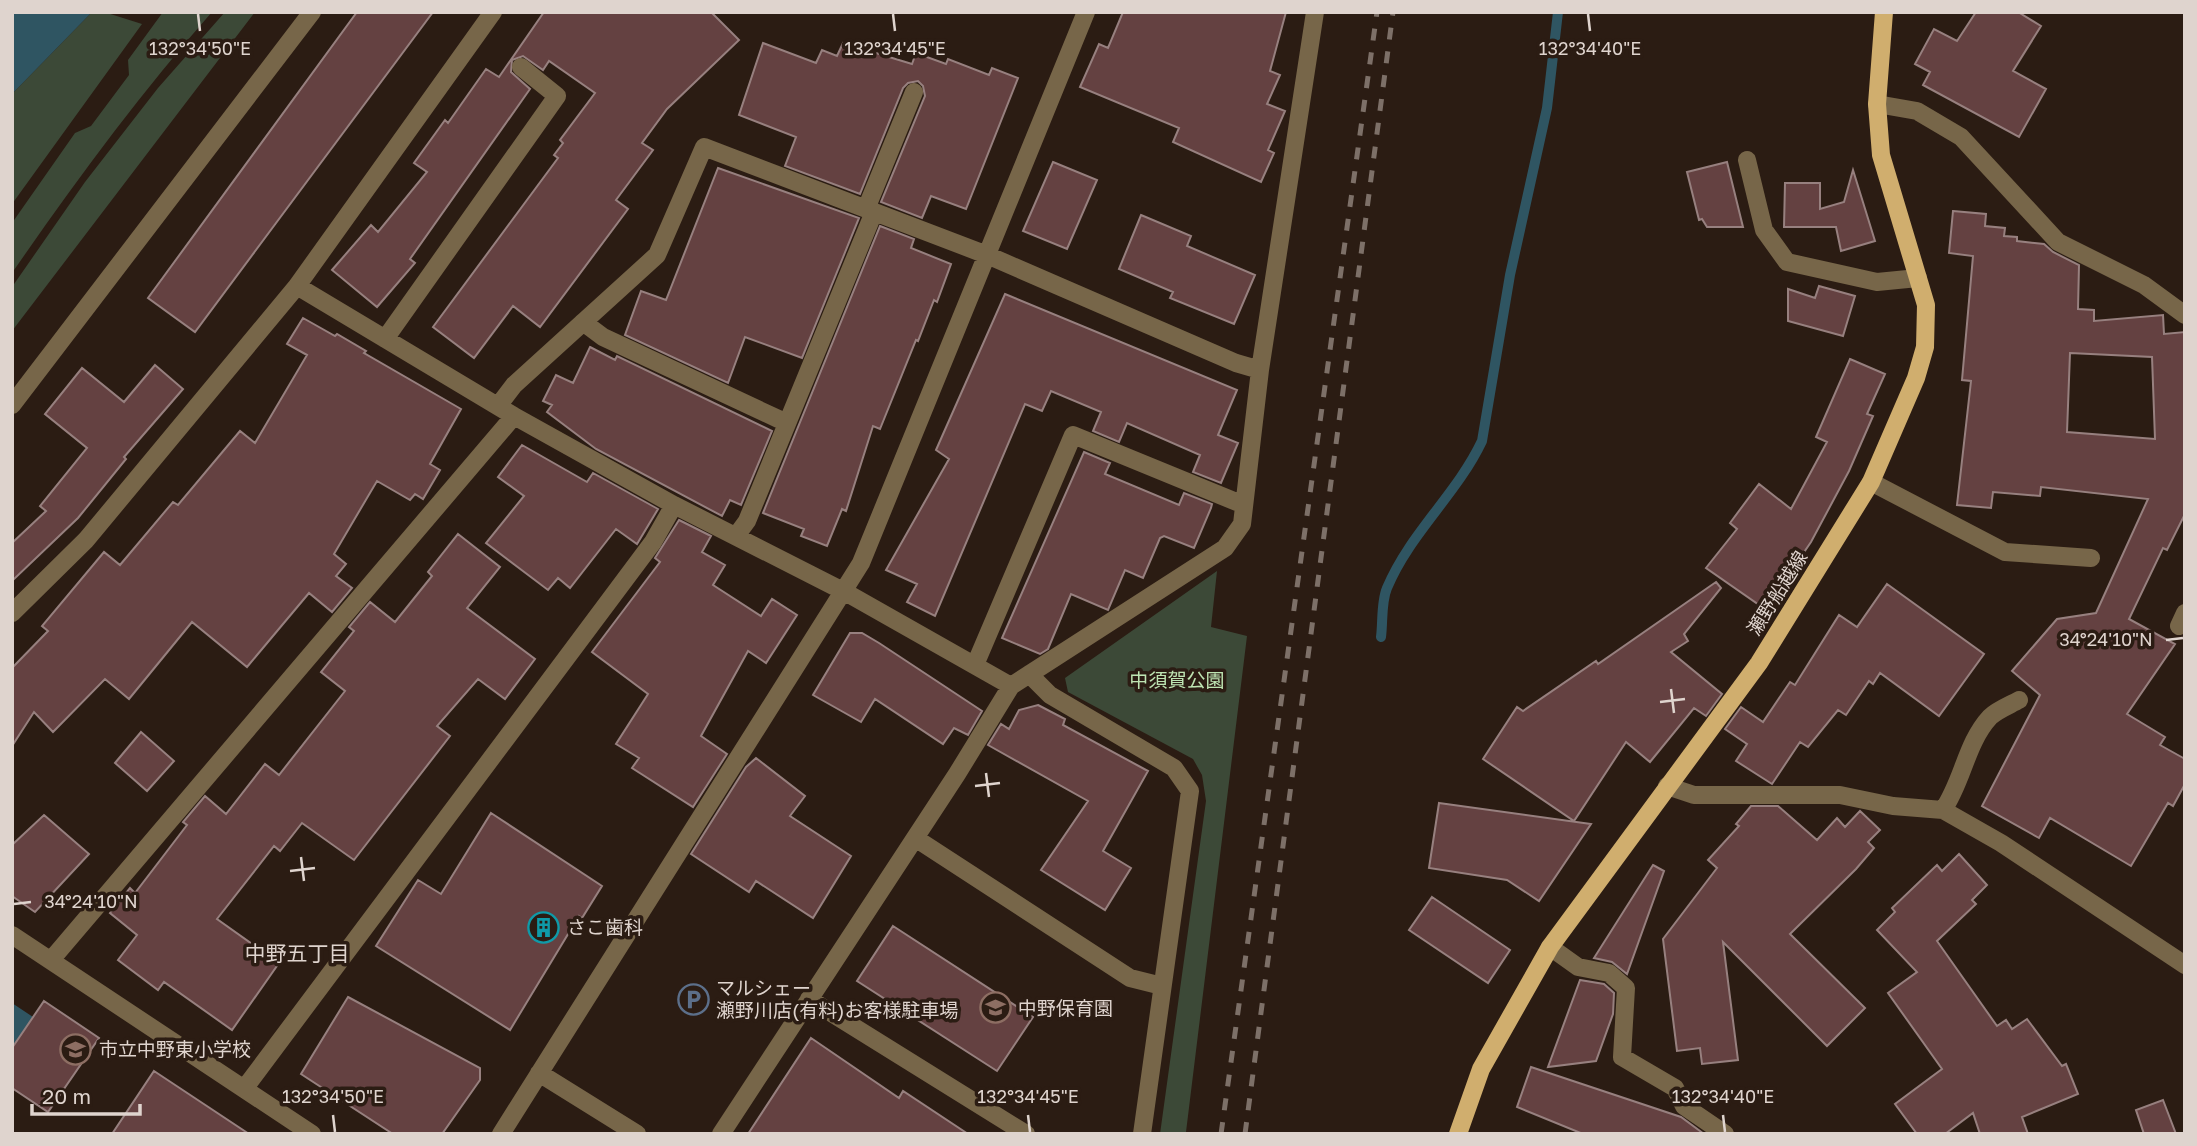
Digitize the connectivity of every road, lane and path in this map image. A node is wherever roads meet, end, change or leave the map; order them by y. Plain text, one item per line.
1 (313, 12) edge
2 (493, 12) edge
3 (1086, 12) edge
4 (1315, 12) edge
5 (1884, 12) edge
6 (521, 67) dead end
7 (914, 92) dead end
8 (1877, 104) junction
9 (1747, 160) dead end
10 (870, 210) junction
11 (987, 255) junction
12 (1918, 278) junction
13 (297, 286) junction
14 (2185, 315) edge
15 (583, 322) junction
16 (385, 338) junction
17 (1260, 370) junction
18 (12, 405) edge
19 (506, 411) junction
20 (787, 423) junction
21 (1871, 482) junction
22 (674, 505) junction
23 (1244, 505) junction
24 (736, 536) junction
25 (2091, 558) dead end
26 (845, 592) junction
27 (12, 613) edge
28 (975, 665) junction
29 (1029, 674) junction
30 (1011, 686) junction
31 (2019, 700) dead end
32 (1667, 786) junction
33 (1943, 810) junction
34 (915, 838) junction
35 (12, 935) edge
36 (1550, 947) junction
37 (51, 961) junction
38 (2185, 965) edge
39 (1162, 986) junction
40 (809, 999) junction
41 (539, 1073) junction
42 (244, 1089) junction
43 (312, 1134) edge
44 (501, 1134) edge
45 (637, 1134) edge
46 (721, 1134) edge
47 (1026, 1134) edge
48 (1142, 1134) edge
49 (1458, 1134) edge
50 (1724, 1134) edge

1 - 18 street
2 - 13 street
3 - 11 street
4 - 17 street
5 - 8 main road, 瀬野船越線
6 - 16 street
7 - 10 street
8 - 12 main road, 瀬野船越線
8 - 14 street
9 - 12 street
10 - 11 street
10 - 15 street
10 - 20 street
11 - 17 street
11 - 26 street
12 - 21 main road, 瀬野船越線
13 - 16 street
13 - 27 street
15 - 19 street
15 - 20 street
16 - 19 street
17 - 23 street
19 - 22 street
19 - 37 street
20 - 24 street
21 - 25 street
21 - 32 main road, 瀬野船越線
22 - 24 street
22 - 42 street
23 - 28 street
23 - 29 street
24 - 26 street
26 - 28 street
26 - 41 street
28 - 30 street
29 - 30 street
29 - 39 street
30 - 34 street
31 - 33 street
32 - 33 street
32 - 36 main road, 瀬野船越線
33 - 38 street
34 - 39 street
34 - 40 street
35 - 37 street
36 - 49 main road, 瀬野船越線
36 - 50 street
37 - 42 street
39 - 48 street
40 - 46 street
40 - 47 street
41 - 44 street
41 - 45 street
42 - 43 street

